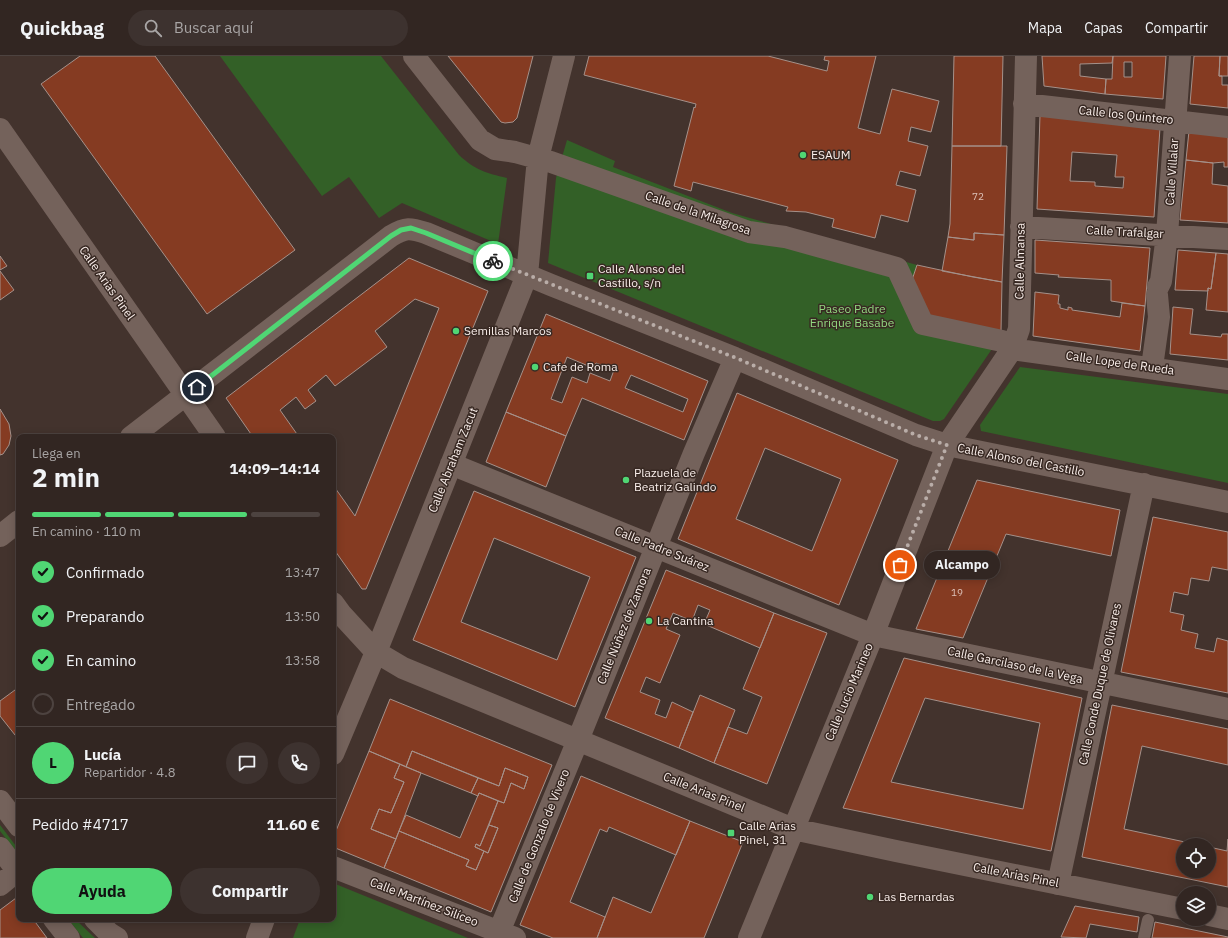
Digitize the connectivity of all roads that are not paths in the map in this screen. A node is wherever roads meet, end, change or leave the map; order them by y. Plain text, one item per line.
1 (414, 56) edge
2 (564, 56) edge
3 (1026, 56) edge
4 (1180, 56) edge
5 (1024, 104) junction
6 (1175, 121) junction
7 (1228, 126) edge
8 (0, 129) edge
9 (538, 158) junction
10 (1021, 227) junction
11 (1167, 235) junction
12 (1228, 239) edge
13 (527, 275) junction
14 (1012, 349) junction
15 (736, 358) junction
16 (1152, 367) junction
17 (1228, 379) edge
18 (186, 396) junction
19 (135, 434) edge
20 (213, 434) edge
21 (947, 445) junction
22 (451, 464) junction
23 (1144, 484) junction
24 (1228, 502) edge
25 (16, 523) edge
26 (0, 536) edge
27 (656, 547) junction
28 (336, 607) edge
29 (873, 635) junction
30 (376, 652) junction
31 (1100, 682) junction
32 (1228, 709) edge
33 (578, 740) junction
34 (336, 747) edge
35 (0, 801) edge
36 (16, 822) edge
37 (793, 828) junction
38 (0, 848) edge
39 (336, 868) edge
40 (16, 869) edge
41 (16, 873) edge
42 (1058, 884) junction
43 (0, 885) edge
44 (1176, 909) edge
45 (1216, 916) edge
46 (1228, 919) edge
47 (1148, 920) dead end
48 (56, 922) edge
49 (98, 922) edge
50 (263, 922) edge
51 (507, 935) edge
52 (69, 938) edge
53 (117, 938) edge
54 (257, 938) edge
55 (749, 938) edge
56 (1144, 938) edge

1 - 9 street, Calle de la Milagrosa
2 - 9 street, Calle Abraham Zacut
3 - 5 street, Calle Almansa
4 - 6 street, Calle Villalar
5 - 6 street, Calle los Quintero
5 - 10 street, Calle Almansa
6 - 7 street, Calle los Quintero
6 - 11 street, Calle Villalar
8 - 18 street, Calle Arias Pinel
9 - 13 street, Calle Abraham Zacut
9 - 14 street, Calle de la Milagrosa
10 - 11 street, Calle Trafalgar
10 - 14 street, Calle Almansa
11 - 12 street, Calle Trafalgar
11 - 16 street, Calle Villalar
13 - 15 street, Calle Alonso del Castillo
13 - 18 street, Calle Alonso del Castillo
13 - 22 street, Calle Abraham Zacut
14 - 16 street, Calle Lope de Rueda
14 - 21 street, Calle Almansa
15 - 21 street, Calle Alonso del Castillo
15 - 27 street, Calle Núñez de Zamora
16 - 17 street, Calle Lope de Rueda
18 - 19 street, Calle Alonso del Castillo
18 - 20 street, Calle Arias Pinel
21 - 23 street, Calle Alonso del Castillo
21 - 29 street, Calle Lucio Marineo
22 - 27 street, Calle Padre Suárez
22 - 30 street, Calle Abraham Zacut
23 - 24 street, Calle Alonso del Castillo
23 - 31 street, Calle Conde Duque de Olivares
25 - 26 street
27 - 29 street, Calle Padre Suárez
27 - 33 street, Calle Núñez de Zamora
28 - 30 street, Calle Arias Pinel
29 - 31 street, Calle Garcilaso de la Vega
29 - 37 street, Calle Lucio Marineo
30 - 33 street, Calle Arias Pinel
30 - 34 street, Calle Abraham Zacut
31 - 32 street, Calle Garcilaso de la Vega
31 - 42 street, Calle Conde Duque de Olivares
33 - 37 street, Calle Arias Pinel
33 - 51 street, Calle de Gonzalo de Vivero
35 - 36 street
37 - 42 street, Calle Arias Pinel
37 - 55 street, Calle Lucio Marineo
38 - 40 street
39 - 51 street, Calle Martínez Silíceo
41 - 43 street
42 - 44 street, Calle Arias Pinel
45 - 46 street
47 - 56 lane
48 - 52 street
49 - 53 street
50 - 54 street

